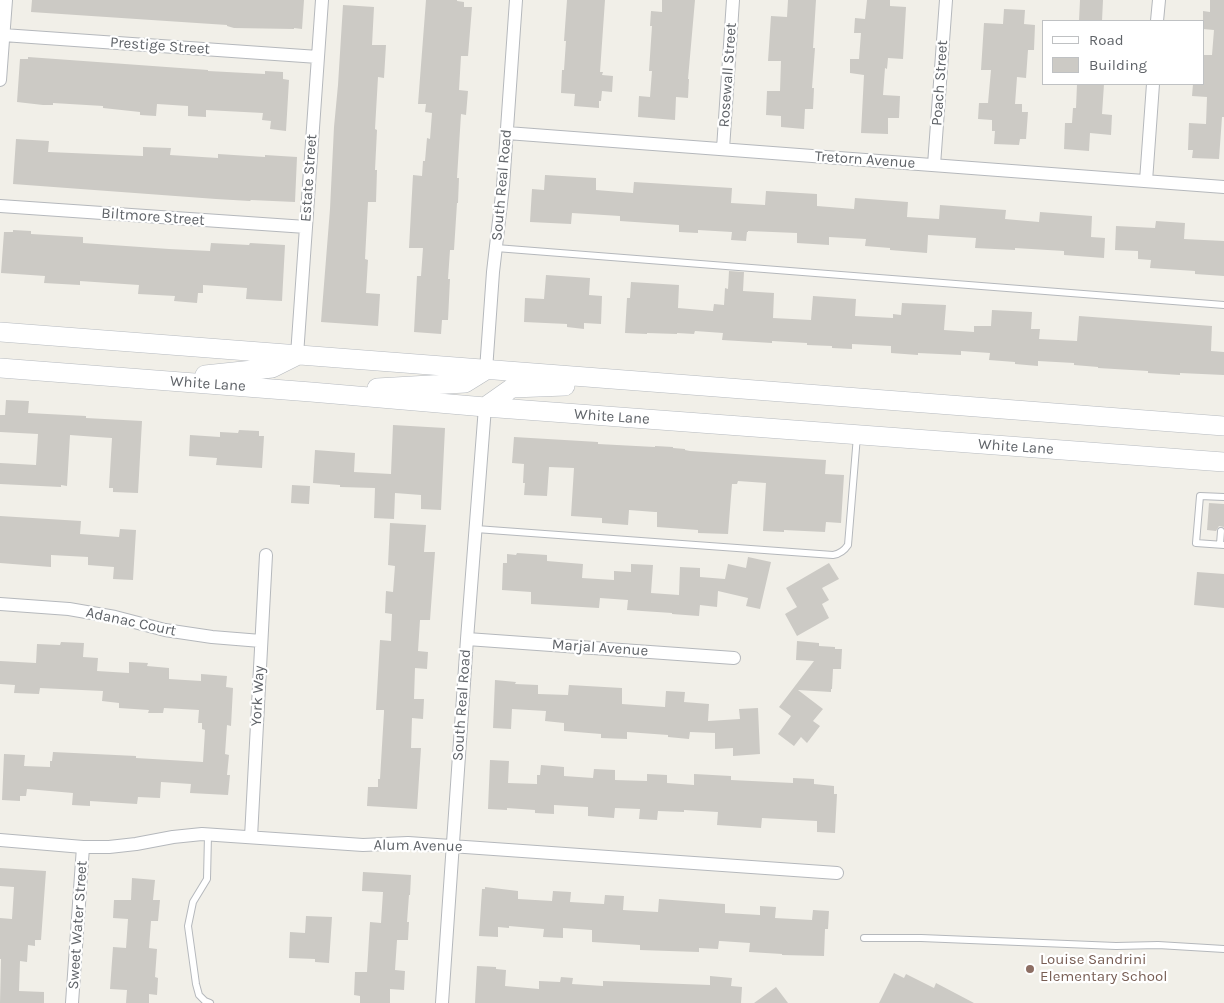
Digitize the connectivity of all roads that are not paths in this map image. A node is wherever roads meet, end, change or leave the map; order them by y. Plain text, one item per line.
1 (6, 0) edge
2 (322, 0) edge
3 (516, 0) edge
4 (733, 0) edge
5 (946, 0) edge
6 (1159, 0) edge
7 (1157, 20) edge
8 (3, 36) junction
9 (318, 58) junction
10 (0, 80) edge
11 (1153, 85) edge
12 (507, 133) junction
13 (723, 149) junction
14 (934, 165) junction
15 (1146, 181) junction
16 (1224, 188) edge
17 (0, 206) edge
18 (306, 228) junction
19 (496, 248) junction
20 (1224, 305) edge
21 (0, 332) edge
22 (297, 355) junction
23 (0, 368) edge
24 (486, 370) junction
25 (156, 380) junction
26 (644, 382) junction
27 (311, 392) junction
28 (485, 407) junction
29 (1224, 426) edge
30 (857, 435) junction
31 (1224, 462) edge
32 (1223, 500) edge
33 (476, 529) junction
34 (1221, 531) dead end
35 (1222, 545) edge
36 (266, 555) dead end
37 (0, 604) edge
38 (467, 639) junction
39 (261, 641) junction
40 (734, 658) dead end
41 (208, 835) junction
42 (251, 837) junction
43 (0, 840) edge
44 (452, 846) junction
45 (83, 847) junction
46 (837, 873) dead end
47 (864, 938) dead end
48 (1224, 950) edge
49 (72, 1003) edge
50 (210, 1003) edge
51 (442, 1003) edge

1 - 8 street
2 - 9 street, Estate Street
3 - 12 street, South Real Road
4 - 13 street, Rosewall Street
5 - 14 street, Poach Street
6 - 7 street
8 - 9 street, Prestige Street
8 - 10 street
9 - 18 street, Estate Street
11 - 15 street
12 - 13 street, Tretorn Avenue
12 - 19 street, South Real Road
13 - 14 street, Tretorn Avenue
14 - 15 street, Tretorn Avenue
15 - 16 street, Tretorn Avenue
17 - 18 street, Biltmore Street
18 - 22 street, Estate Street
19 - 20 lane
19 - 24 street, South Real Road
21 - 22 main road
22 - 24 main road
22 - 25 main road
23 - 25 main road, White Lane
24 - 26 main road
24 - 27 main road
25 - 27 main road, White Lane
26 - 28 main road
26 - 29 main road
27 - 28 main road, White Lane
28 - 30 main road, White Lane
28 - 33 street, South Real Road
30 - 31 main road, White Lane
30 - 33 lane
32 - 35 lane
33 - 38 street, South Real Road
34 - 35 lane
36 - 39 street, York Way
37 - 39 street, Adanac Court
38 - 40 street, Marjal Avenue
38 - 44 street, South Real Road
39 - 42 street, York Way
41 - 42 street, Alum Avenue
41 - 45 street, Alum Avenue
41 - 50 lane
42 - 44 street, Alum Avenue
43 - 45 street, Alum Avenue
44 - 46 street, Alum Avenue
44 - 51 street, South Real Road
45 - 49 street, Sweet Water Street
47 - 48 lane

